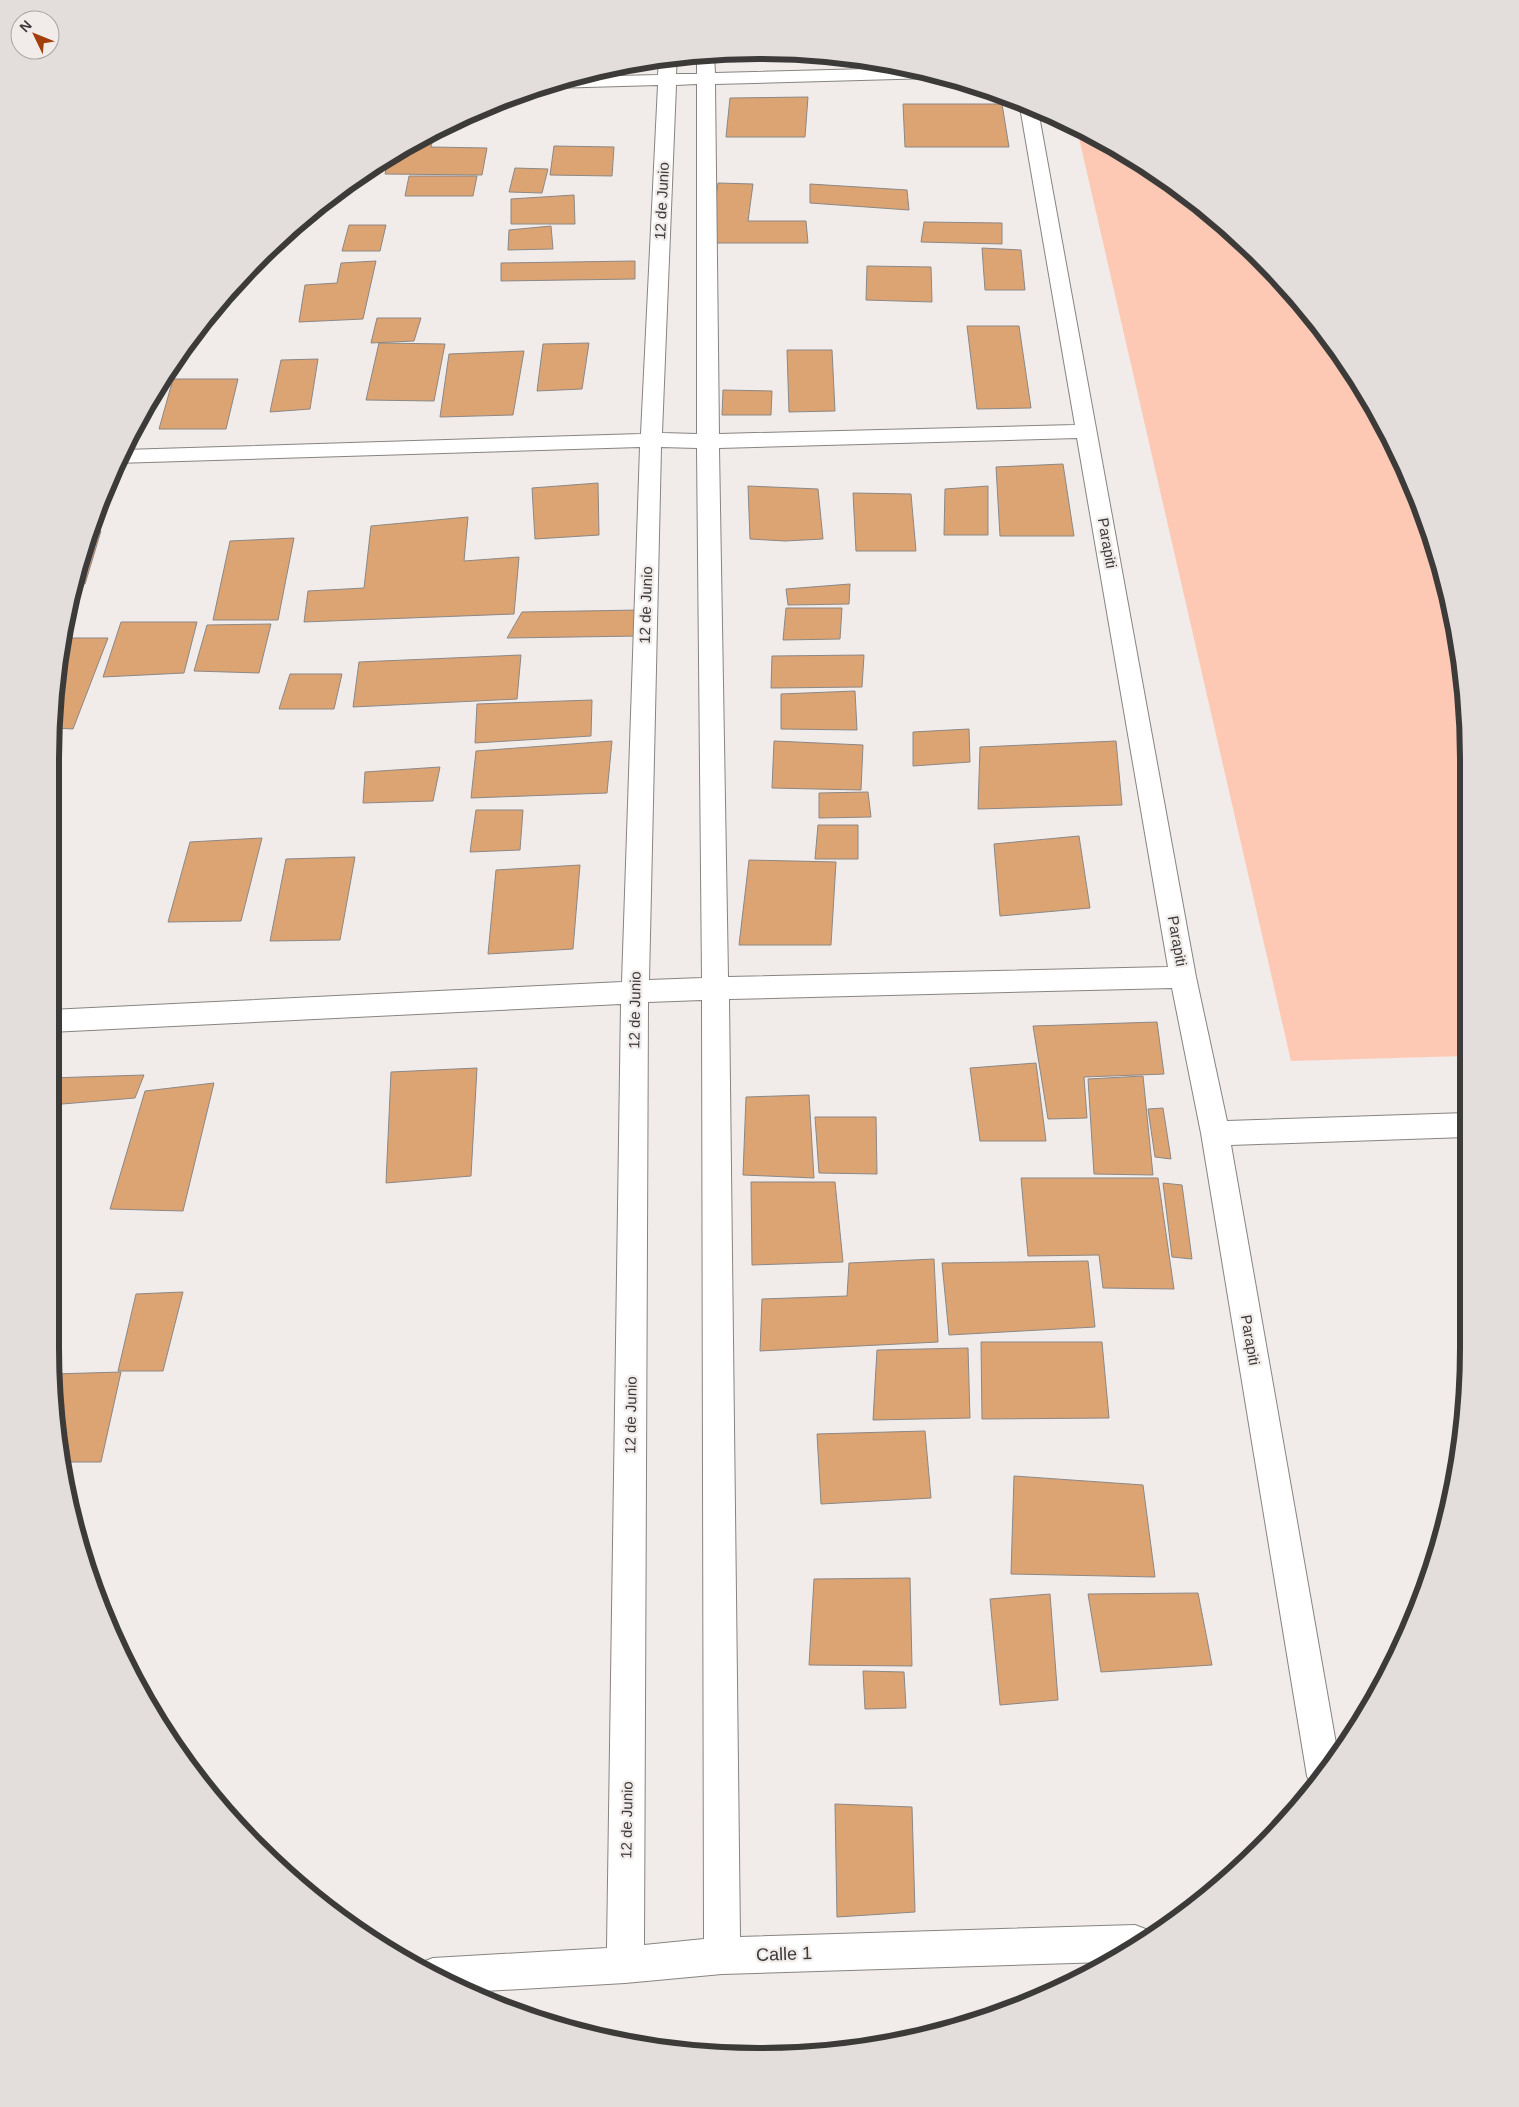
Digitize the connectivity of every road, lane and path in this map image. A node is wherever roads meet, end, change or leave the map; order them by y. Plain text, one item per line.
1 (705, 66) edge
2 (668, 68) edge
3 (888, 71) edge
4 (608, 76) edge
5 (1030, 113) edge
6 (1087, 431) junction
7 (651, 440) junction
8 (708, 442) junction
9 (128, 457) edge
10 (1183, 977) junction
11 (715, 988) junction
12 (635, 992) junction
13 (59, 1021) edge
14 (1460, 1125) edge
15 (1215, 1134) junction
16 (1322, 1764) edge
17 (1127, 1943) edge
18 (722, 1956) junction
19 (625, 1965) junction
20 (448, 1975) edge

1 - 2 street
1 - 3 street
1 - 8 street
2 - 4 street
2 - 7 street, 12 de Junio
5 - 6 street, Parapiti
6 - 8 street
6 - 10 street, Parapiti
7 - 8 street
7 - 9 street
7 - 12 street, 12 de Junio
8 - 11 street
10 - 11 street
10 - 15 street, Parapiti
11 - 12 street
11 - 18 street
12 - 13 street
12 - 19 street, 12 de Junio
14 - 15 street
15 - 16 street, Parapiti
17 - 18 street, Calle 1
18 - 19 street, Calle 1
19 - 20 street, Calle 1

